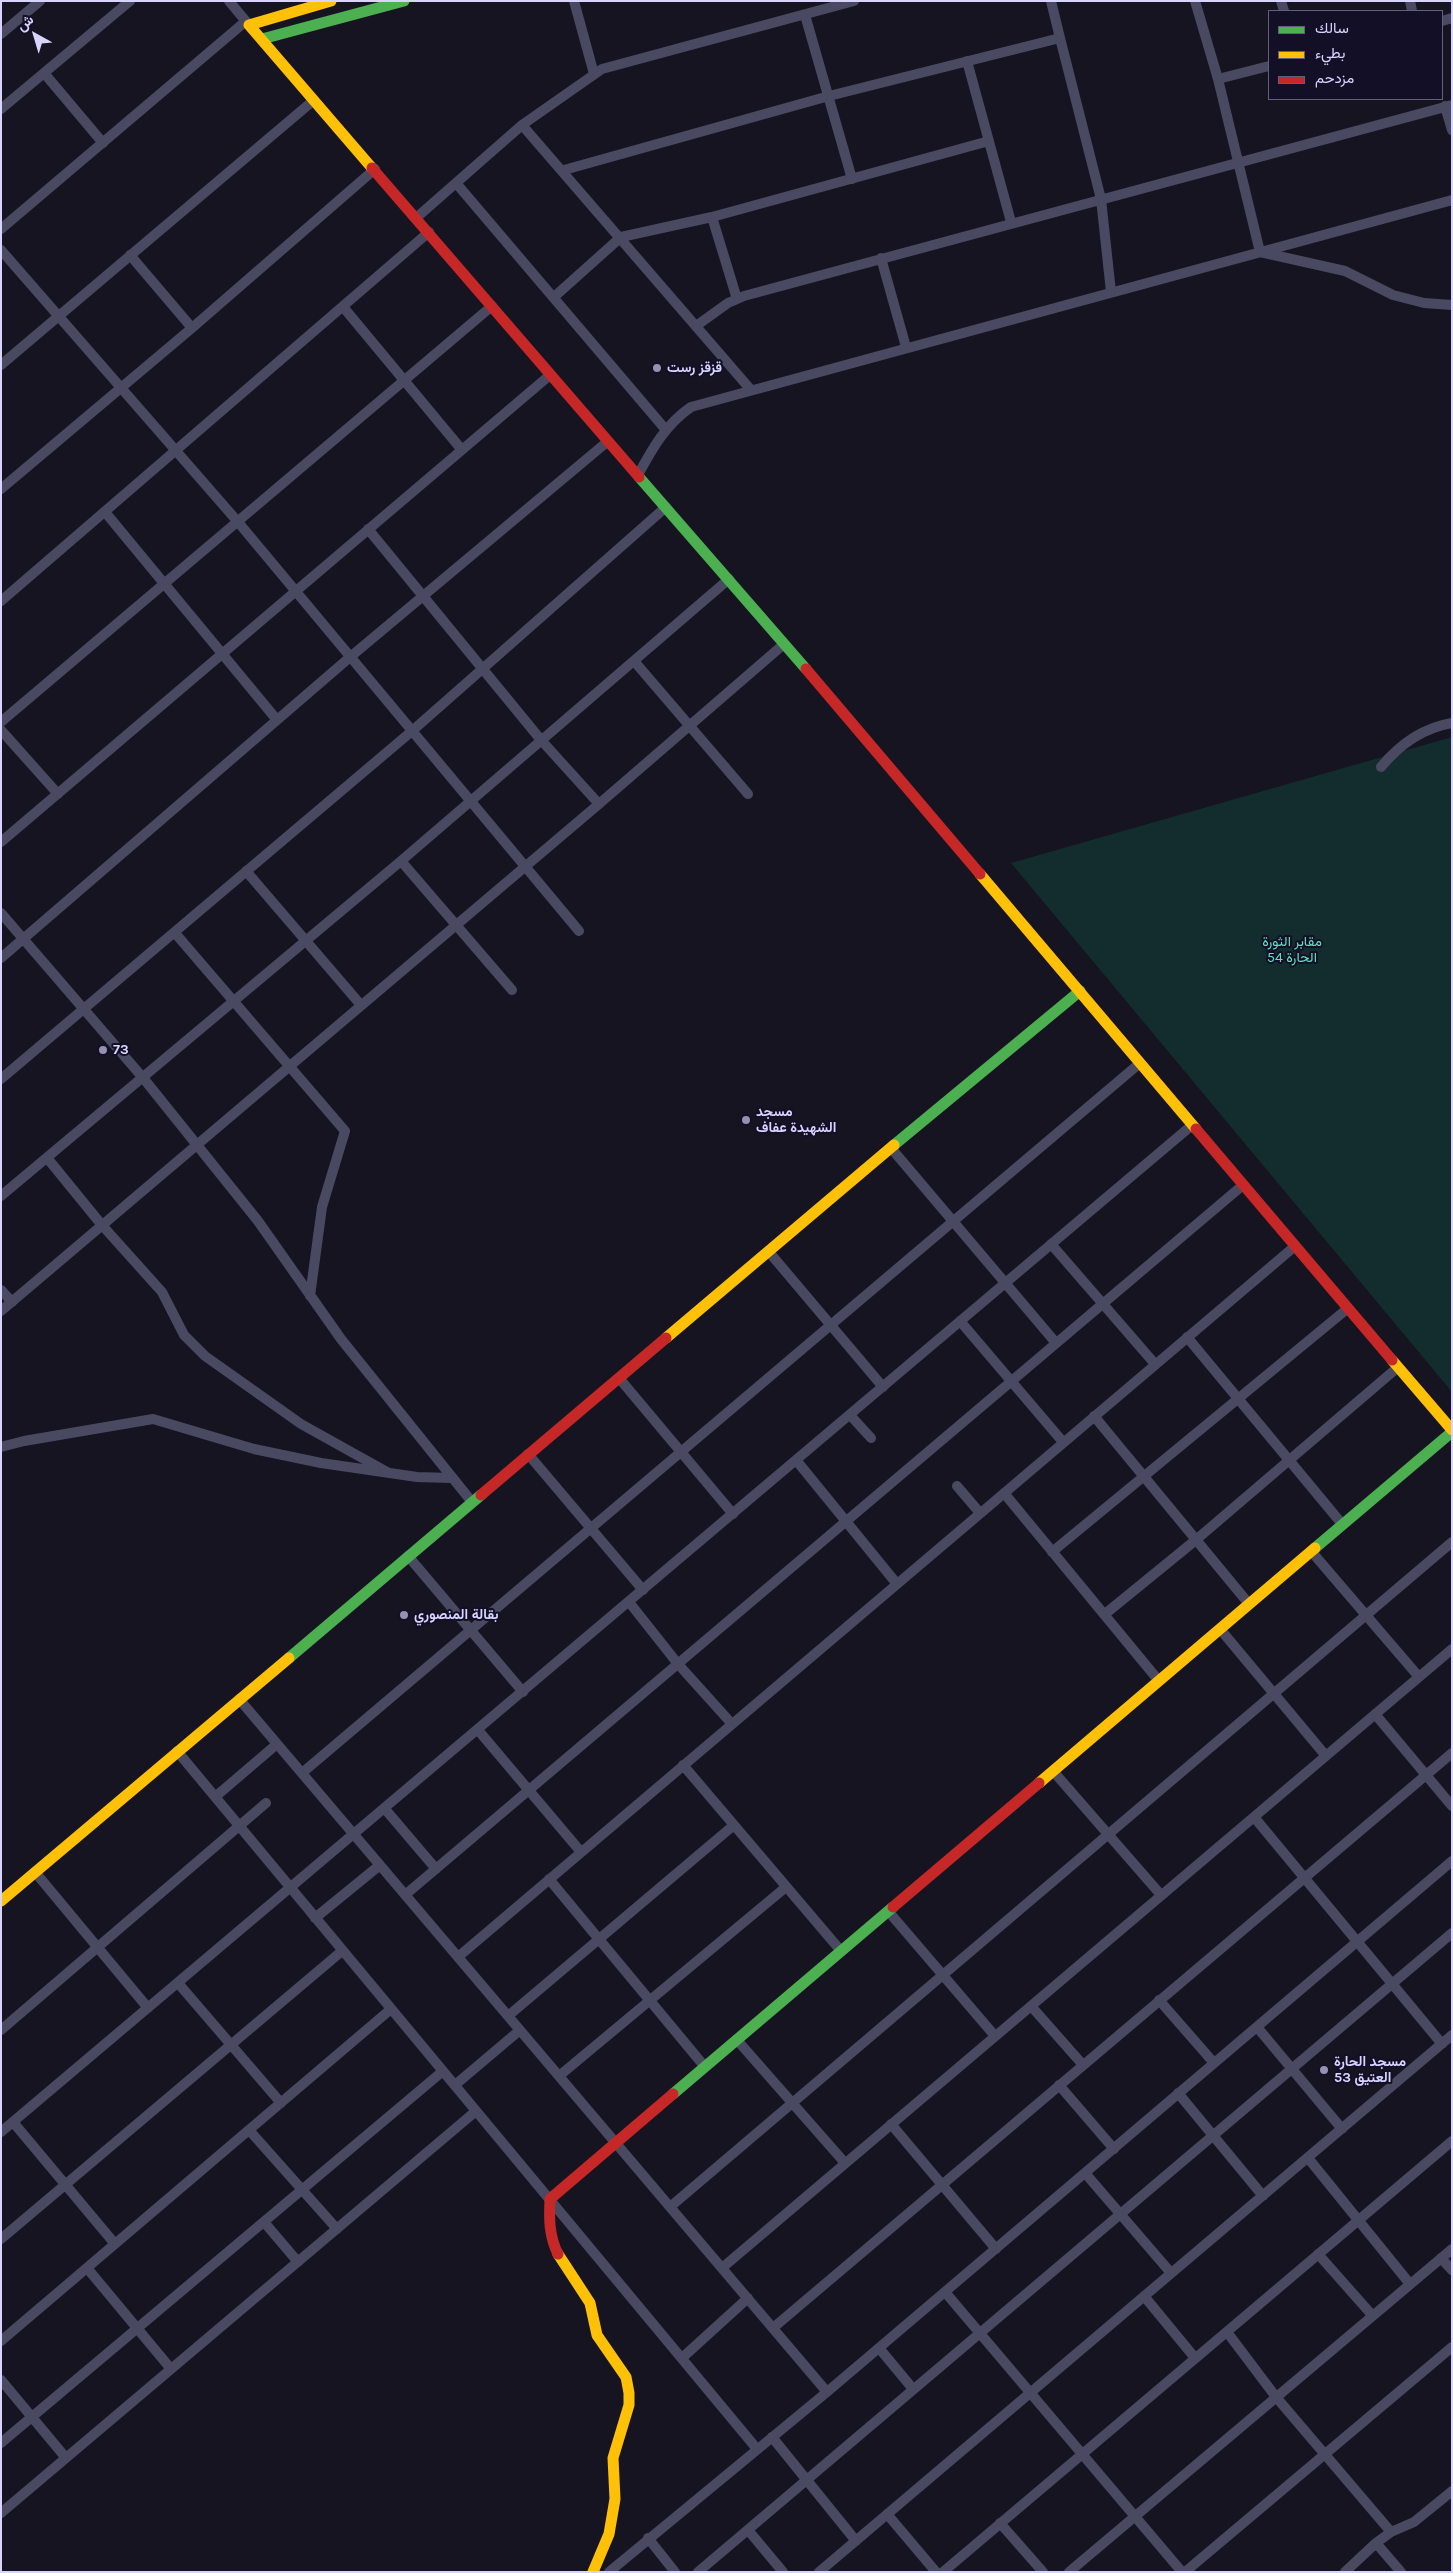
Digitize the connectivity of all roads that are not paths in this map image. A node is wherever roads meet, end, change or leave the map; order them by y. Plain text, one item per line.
1 (40, 1) edge
2 (130, 1) edge
3 (229, 1) edge
4 (331, 1) edge
5 (404, 1) edge
6 (574, 1) edge
7 (854, 1) edge
8 (1051, 1) edge
9 (1195, 1) edge
10 (806, 15) junction
11 (248, 23) junction
12 (1, 34) edge
13 (1060, 38) junction
14 (262, 40) junction
15 (967, 61) junction
16 (1268, 66) edge
17 (44, 73) junction
18 (594, 74) junction
19 (1218, 79) junction
20 (829, 96) junction
21 (314, 100) junction
22 (1449, 105) edge
23 (2, 106) edge
24 (522, 124) junction
25 (1452, 130) edge
26 (989, 141) junction
27 (103, 143) junction
28 (1239, 162) junction
29 (375, 169) junction
30 (564, 170) junction
31 (852, 179) junction
32 (456, 183) junction
33 (1101, 199) junction
34 (1452, 200) edge
35 (712, 217) junction
36 (416, 218) junction
37 (1011, 222) junction
38 (1, 229) edge
39 (429, 232) junction
40 (621, 238) junction
41 (1, 250) edge
42 (1260, 252) junction
43 (130, 255) junction
44 (881, 258) junction
45 (1111, 292) junction
46 (554, 297) junction
47 (737, 299) junction
48 (1452, 305) edge
49 (492, 306) junction
50 (344, 308) junction
51 (59, 316) junction
52 (696, 326) junction
53 (192, 328) junction
54 (906, 347) junction
55 (1, 365) edge
56 (550, 375) junction
57 (404, 381) junction
58 (122, 387) junction
59 (751, 390) junction
60 (666, 430) junction
61 (607, 442) junction
62 (462, 450) junction
63 (177, 451) junction
64 (638, 475) junction
65 (1, 489) edge
66 (666, 507) junction
67 (106, 512) junction
68 (238, 522) junction
69 (368, 529) junction
70 (729, 579) junction
71 (166, 584) junction
72 (294, 592) junction
73 (423, 597) junction
74 (1, 600) edge
75 (784, 644) junction
76 (223, 653) junction
77 (349, 658) junction
78 (634, 661) junction
79 (483, 670) junction
80 (277, 720) junction
81 (1, 722) edge
82 (1452, 723) edge
83 (689, 724) junction
84 (1, 730) edge
85 (412, 731) junction
86 (541, 740) junction
87 (1381, 767) dead end
88 (58, 794) junction
89 (748, 794) dead end
90 (469, 800) junction
91 (599, 804) junction
92 (1, 842) edge
93 (401, 861) junction
94 (525, 866) junction
95 (246, 871) junction
96 (1, 913) edge
97 (456, 923) junction
98 (579, 931) dead end
99 (174, 933) junction
100 (23, 939) junction
101 (306, 941) junction
102 (1, 958) edge
103 (512, 990) dead end
104 (1080, 991) junction
105 (234, 1001) junction
106 (360, 1004) junction
107 (85, 1010) junction
108 (1140, 1063) junction
109 (289, 1067) junction
110 (1, 1079) edge
111 (144, 1079) junction
112 (1191, 1126) junction
113 (198, 1146) junction
114 (891, 1148) junction
115 (48, 1159) junction
116 (1243, 1185) junction
117 (1, 1196) edge
118 (953, 1222) junction
119 (101, 1224) junction
120 (1051, 1244) junction
121 (1294, 1247) junction
122 (769, 1252) junction
123 (1005, 1283) junction
124 (1, 1290) edge
125 (310, 1296) junction
126 (12, 1302) junction
127 (1102, 1304) junction
128 (1347, 1309) junction
129 (1, 1311) edge
130 (960, 1321) junction
131 (831, 1325) junction
132 (1187, 1338) junction
133 (1056, 1343) junction
134 (1155, 1364) junction
135 (1397, 1368) junction
136 (619, 1378) junction
137 (1012, 1381) junction
138 (883, 1387) junction
139 (1237, 1400) junction
140 (850, 1415) junction
141 (1094, 1416) junction
142 (1452, 1431) edge
143 (871, 1438) dead end
144 (1063, 1442) junction
145 (1, 1447) edge
146 (681, 1452) junction
147 (528, 1454) junction
148 (796, 1460) junction
149 (1288, 1460) junction
150 (389, 1473) junction
151 (450, 1478) junction
152 (1144, 1478) junction
153 (957, 1486) dead end
154 (1004, 1493) junction
155 (472, 1502) junction
156 (980, 1513) junction
157 (733, 1514) junction
158 (845, 1522) junction
159 (1342, 1524) junction
160 (591, 1528) junction
161 (1197, 1539) junction
162 (1452, 1542) edge
163 (1311, 1551) junction
164 (1052, 1552) junction
165 (408, 1556) junction
166 (897, 1584) junction
167 (643, 1590) junction
168 (629, 1602) junction
169 (1249, 1604) junction
170 (1105, 1614) junction
171 (1367, 1614) junction
172 (1220, 1629) junction
173 (471, 1631) junction
174 (1452, 1649) edge
175 (678, 1664) junction
176 (1419, 1677) junction
177 (1159, 1681) junction
178 (522, 1692) junction
179 (1274, 1693) junction
180 (239, 1699) junction
181 (1375, 1714) junction
182 (732, 1724) junction
183 (478, 1730) junction
184 (277, 1744) junction
185 (177, 1751) junction
186 (1452, 1752) edge
187 (1326, 1756) junction
188 (683, 1765) junction
189 (1053, 1771) junction
190 (302, 1773) junction
191 (1426, 1775) junction
192 (528, 1791) junction
193 (215, 1797) junction
194 (266, 1803) dead end
195 (1452, 1806) edge
196 (385, 1809) junction
197 (1254, 1817) junction
198 (734, 1825) junction
199 (239, 1826) junction
200 (1109, 1834) junction
201 (354, 1835) junction
202 (581, 1852) junction
203 (1452, 1861) edge
204 (380, 1864) junction
205 (436, 1869) junction
206 (35, 1872) junction
207 (1306, 1876) junction
208 (549, 1879) junction
209 (786, 1886) junction
210 (290, 1888) junction
211 (405, 1895) junction
212 (1161, 1895) junction
213 (1, 1901) edge
214 (888, 1911) junction
215 (315, 1918) junction
216 (1452, 1932) edge
217 (599, 1939) junction
218 (1359, 1941) junction
219 (96, 1947) junction
220 (342, 1951) junction
221 (840, 1952) junction
222 (458, 1957) junction
223 (944, 1975) junction
224 (178, 1983) junction
225 (1393, 1983) junction
226 (650, 2000) junction
227 (1160, 2000) junction
228 (1031, 2006) junction
229 (148, 2008) junction
230 (391, 2009) junction
231 (508, 2016) junction
232 (1257, 2027) junction
233 (1, 2030) edge
234 (520, 2030) junction
235 (995, 2036) junction
236 (1452, 2036) edge
237 (737, 2040) junction
238 (1442, 2044) junction
239 (231, 2045) junction
240 (1214, 2064) junction
241 (1083, 2065) junction
242 (705, 2066) junction
243 (1292, 2069) junction
244 (443, 2071) junction
245 (559, 2076) junction
246 (455, 2085) junction
247 (1059, 2085) junction
248 (1178, 2093) junction
249 (281, 2103) junction
250 (792, 2103) junction
251 (476, 2111) junction
252 (13, 2122) junction
253 (891, 2124) junction
254 (1342, 2129) junction
255 (249, 2130) junction
256 (1, 2132) edge
257 (1212, 2136) junction
258 (1452, 2141) edge
259 (616, 2143) junction
260 (1114, 2148) junction
261 (1308, 2158) junction
262 (845, 2163) junction
263 (1086, 2173) junction
264 (942, 2184) junction
265 (65, 2185) junction
266 (302, 2190) junction
267 (1263, 2196) junction
268 (550, 2199) junction
269 (670, 2207) junction
270 (1120, 2214) junction
271 (1358, 2220) junction
272 (264, 2222) junction
273 (337, 2229) junction
274 (1, 2239) edge
275 (115, 2244) junction
276 (996, 2249) junction
277 (1452, 2249) edge
278 (1318, 2254) junction
279 (1441, 2258) junction
280 (298, 2262) junction
281 (87, 2268) junction
282 (722, 2268) junction
283 (1452, 2270) edge
284 (1171, 2273) junction
285 (1410, 2284) junction
286 (945, 2292) junction
287 (1144, 2296) junction
288 (748, 2298) junction
289 (1372, 2315) junction
290 (138, 2328) junction
291 (773, 2328) junction
292 (1227, 2332) junction
293 (980, 2333) junction
294 (1, 2341) edge
295 (1452, 2347) edge
296 (879, 2348) junction
297 (682, 2358) junction
298 (1195, 2358) junction
299 (171, 2369) junction
300 (1, 2380) edge
301 (913, 2390) junction
302 (828, 2392) junction
303 (1030, 2393) junction
304 (1276, 2397) junction
305 (32, 2417) junction
306 (772, 2437) junction
307 (1, 2443) edge
308 (758, 2449) junction
309 (1082, 2454) junction
310 (1324, 2455) junction
311 (66, 2458) junction
312 (807, 2480) junction
313 (1452, 2491) edge
314 (1, 2514) edge
315 (887, 2514) junction
316 (1135, 2516) junction
317 (1000, 2523) junction
318 (748, 2530) junction
319 (1392, 2532) junction
320 (648, 2538) junction
321 (856, 2541) junction
322 (1376, 2543) junction
323 (593, 2572) edge
324 (609, 2572) edge
325 (675, 2572) edge
326 (698, 2572) edge
327 (783, 2572) edge
328 (820, 2572) edge
329 (936, 2572) edge
330 (943, 2572) edge
331 (1043, 2572) edge
332 (1069, 2572) edge
333 (1184, 2572) edge
334 (1345, 2572) edge
335 (1401, 2572) edge

1 - 12 street
2 - 17 street
3 - 11 street
4 - 11 main road
5 - 14 main road
6 - 18 street
7 - 10 street
8 - 13 street
9 - 19 street
10 - 18 street
10 - 20 street
11 - 14 main road
11 - 27 street
13 - 15 street
13 - 33 street
14 - 21 main road
15 - 20 street
15 - 26 street
16 - 19 street
17 - 23 street
17 - 27 street
18 - 24 street
19 - 28 street
20 - 30 street
20 - 31 street
21 - 29 main road
21 - 43 street
22 - 25 street
22 - 28 street
24 - 30 street
24 - 32 street
26 - 31 street
26 - 37 street
27 - 38 street
28 - 33 street
28 - 42 street
29 - 36 main road
29 - 53 street
30 - 40 street
31 - 35 street
32 - 36 street
32 - 46 street
33 - 37 street
33 - 45 street
34 - 42 street
35 - 40 street
35 - 47 street
36 - 39 main road
37 - 44 street
39 - 49 main road
39 - 50 street
40 - 46 street
40 - 52 street
41 - 51 street
42 - 45 street
42 - 48 street
43 - 51 street
43 - 53 street
44 - 47 street
44 - 54 street
45 - 54 street
46 - 60 street
47 - 52 street
49 - 56 main road
49 - 57 street
50 - 57 street
50 - 63 street
51 - 55 street
51 - 58 street
52 - 59 street
53 - 58 street
54 - 59 street
56 - 61 main road
56 - 62 street
57 - 62 street
57 - 68 street
58 - 63 street
58 - 65 street
59 - 60 street
60 - 64 street
61 - 64 main road
61 - 73 street
62 - 69 street
63 - 67 street
63 - 68 street
64 - 66 main road
66 - 70 main road
66 - 79 street
67 - 71 street
67 - 74 street
68 - 71 street
68 - 72 street
69 - 72 street
69 - 73 street
70 - 75 main road
70 - 78 street
71 - 76 street
71 - 81 street
72 - 76 street
72 - 77 street
73 - 77 street
73 - 79 street
75 - 83 street
75 - 104 main road
76 - 80 street
76 - 88 street
77 - 80 street
77 - 85 street
78 - 83 street
78 - 86 street
79 - 85 street
79 - 86 street
80 - 100 street
82 - 87 street
83 - 89 street
83 - 91 street
84 - 88 street
85 - 90 street
85 - 95 street
86 - 90 street
86 - 91 street
88 - 92 street
90 - 93 street
90 - 94 street
91 - 94 street
93 - 97 street
93 - 101 street
94 - 97 street
94 - 98 street
95 - 99 street
95 - 101 street
96 - 100 street
97 - 103 street
97 - 106 street
99 - 105 street
99 - 107 street
100 - 102 street
100 - 107 street
101 - 105 street
101 - 106 street
104 - 108 main road
104 - 114 main road
105 - 109 street
105 - 111 street
106 - 109 street
107 - 110 street
107 - 111 street
108 - 112 main road
108 - 118 street
109 - 113 street
109 - 125 street
111 - 113 street
111 - 115 street
112 - 116 main road
112 - 120 street
113 - 119 street
113 - 125 street
114 - 118 street
114 - 122 main road
115 - 117 street
115 - 119 street
116 - 121 main road
116 - 127 street
118 - 123 street
118 - 131 street
119 - 126 street
119 - 150 street
120 - 123 street
120 - 127 street
121 - 128 main road
121 - 132 street
122 - 131 street
122 - 136 main road
123 - 130 street
123 - 133 street
124 - 126 street
125 - 151 street
126 - 129 street
127 - 133 street
127 - 134 street
128 - 135 main road
128 - 139 street
130 - 137 street
130 - 138 street
131 - 138 street
131 - 146 street
132 - 134 street
132 - 139 street
133 - 137 street
134 - 141 street
135 - 142 main road
135 - 149 street
136 - 146 street
136 - 147 main road
137 - 144 street
137 - 158 street
138 - 140 street
139 - 149 street
139 - 152 street
140 - 143 street
140 - 148 street
141 - 144 street
141 - 152 street
142 - 159 main road
144 - 154 street
145 - 150 street
146 - 157 street
146 - 160 street
147 - 155 main road
147 - 160 street
148 - 157 street
148 - 158 street
149 - 159 street
149 - 161 street
150 - 151 street
151 - 155 street
152 - 161 street
152 - 164 street
153 - 156 street
154 - 156 street
154 - 164 street
155 - 165 main road
156 - 166 street
157 - 167 street
158 - 166 street
158 - 175 street
159 - 163 main road
160 - 167 street
160 - 173 street
161 - 169 street
161 - 170 street
162 - 171 street
163 - 169 main road
163 - 171 street
164 - 170 street
165 - 173 street
165 - 180 main road
166 - 182 street
167 - 168 street
168 - 175 street
168 - 178 street
169 - 172 main road
170 - 177 street
171 - 176 street
171 - 179 street
172 - 177 main road
172 - 179 street
173 - 178 street
173 - 190 street
174 - 176 street
175 - 182 street
175 - 192 street
176 - 181 street
177 - 189 main road
178 - 183 street
179 - 187 street
179 - 200 street
180 - 184 street
180 - 185 main road
181 - 187 street
181 - 191 street
182 - 188 street
183 - 192 street
183 - 196 street
184 - 190 street
184 - 193 street
185 - 193 street
185 - 206 main road
186 - 191 street
187 - 197 street
188 - 198 street
188 - 202 street
189 - 200 street
189 - 214 main road
190 - 201 street
191 - 195 street
191 - 207 street
192 - 202 street
192 - 205 street
193 - 199 street
194 - 199 street
196 - 201 street
196 - 205 street
197 - 207 street
197 - 212 street
198 - 209 street
198 - 217 street
199 - 210 street
199 - 219 street
200 - 212 street
200 - 223 street
201 - 204 street
201 - 210 street
202 - 208 street
203 - 218 street
204 - 211 street
204 - 215 street
205 - 211 street
206 - 213 main road
206 - 219 street
207 - 218 street
207 - 227 street
208 - 217 street
208 - 222 street
209 - 221 street
209 - 226 street
210 - 215 street
210 - 224 street
211 - 222 street
212 - 228 street
214 - 221 main road
214 - 223 street
215 - 220 street
216 - 225 street
217 - 226 street
217 - 231 street
218 - 225 street
218 - 232 street
219 - 229 street
219 - 233 street
220 - 230 street
220 - 239 street
221 - 237 main road
222 - 231 street
223 - 235 street
223 - 250 street
224 - 229 street
224 - 239 street
225 - 238 street
225 - 243 street
226 - 242 street
226 - 245 street
227 - 240 street
227 - 241 street
228 - 235 street
228 - 241 street
229 - 252 street
230 - 244 street
230 - 249 street
231 - 234 street
232 - 240 street
232 - 243 street
234 - 245 street
234 - 246 street
235 - 253 street
236 - 238 street
237 - 242 main road
237 - 250 street
238 - 254 street
239 - 249 street
239 - 265 street
240 - 248 street
241 - 247 street
242 - 259 main road
243 - 254 street
243 - 257 street
244 - 246 street
244 - 266 street
245 - 259 street
246 - 251 street
247 - 260 street
247 - 264 street
248 - 257 street
248 - 260 street
249 - 255 street
250 - 262 street
250 - 269 street
251 - 268 street
251 - 273 street
252 - 256 street
252 - 265 street
253 - 262 street
253 - 264 street
254 - 261 street
255 - 266 street
255 - 275 street
257 - 267 street
257 - 270 street
258 - 271 street
259 - 268 main road
259 - 269 street
260 - 263 street
261 - 267 street
261 - 271 street
262 - 282 street
263 - 270 street
263 - 276 street
264 - 276 street
264 - 291 street
265 - 274 street
265 - 275 street
266 - 272 street
266 - 273 street
267 - 284 street
268 - 297 street
268 - 323 main road
269 - 282 street
270 - 284 street
270 - 293 street
271 - 278 street
271 - 285 street
272 - 280 street
272 - 290 street
273 - 280 street
275 - 281 street
276 - 286 street
277 - 279 street
278 - 289 street
278 - 292 street
279 - 283 street
279 - 285 street
280 - 299 street
281 - 290 street
281 - 294 street
282 - 288 street
284 - 287 street
285 - 289 street
286 - 293 street
286 - 296 street
287 - 298 street
287 - 303 street
288 - 291 street
288 - 297 street
289 - 304 street
290 - 299 street
290 - 305 street
291 - 302 street
292 - 298 street
292 - 304 street
293 - 301 street
293 - 303 street
295 - 310 street
296 - 301 street
296 - 302 street
297 - 308 street
298 - 309 street
299 - 311 street
300 - 305 street
301 - 312 street
302 - 306 street
303 - 309 street
303 - 315 street
304 - 310 street
304 - 316 street
305 - 307 street
305 - 311 street
306 - 308 street
306 - 312 street
308 - 320 street
309 - 316 street
309 - 317 street
310 - 319 street
310 - 333 street
311 - 314 street
312 - 318 street
312 - 321 street
313 - 319 street
315 - 321 street
315 - 329 street
316 - 332 street
316 - 333 street
317 - 330 street
317 - 331 street
318 - 326 street
318 - 327 street
319 - 322 street
320 - 324 street
320 - 325 street
321 - 328 street
322 - 334 street
322 - 335 street

